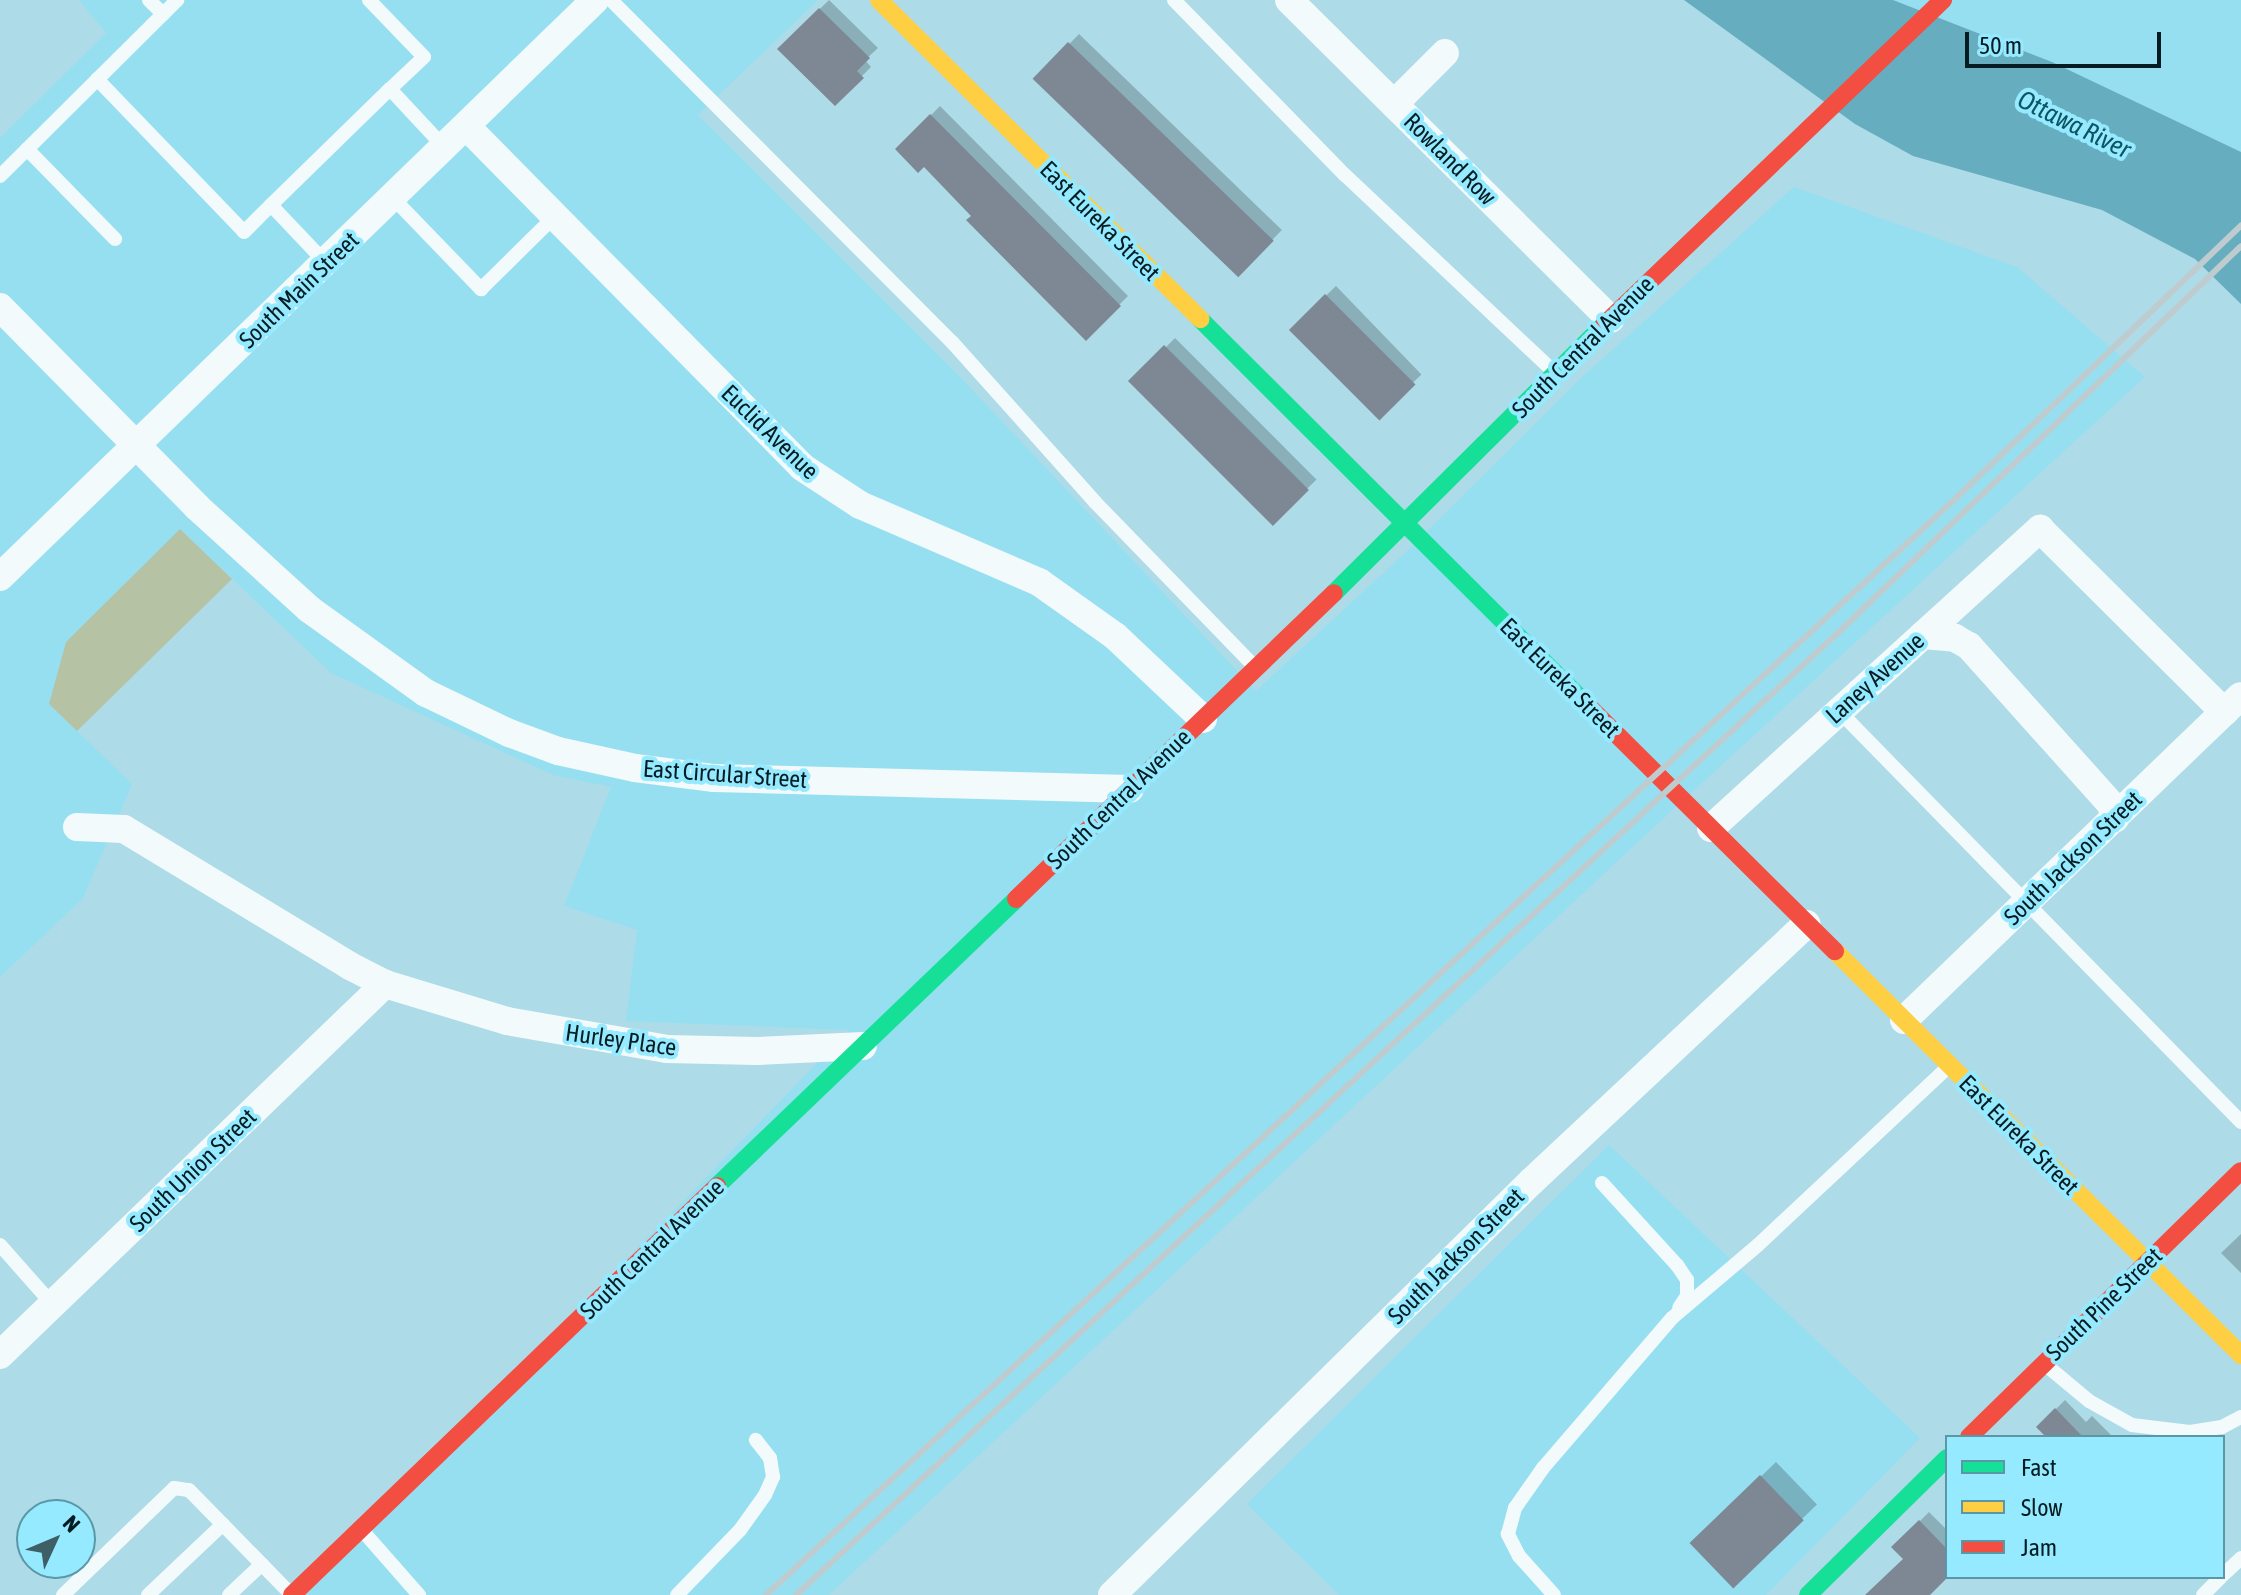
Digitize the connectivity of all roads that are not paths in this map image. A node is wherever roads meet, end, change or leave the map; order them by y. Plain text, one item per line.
1 (149, 0) edge
2 (177, 0) edge
3 (369, 0) edge
4 (595, 0) edge
5 (611, 0) edge
6 (879, 0) edge
7 (1174, 0) edge
8 (1289, 0) edge
9 (1943, 0) edge
10 (163, 14) junction
11 (1445, 53) dead end
12 (97, 79) junction
13 (390, 89) junction
14 (1394, 104) junction
15 (467, 127) junction
16 (445, 148) junction
17 (27, 149) junction
18 (0, 176) edge
19 (393, 198) junction
20 (271, 205) junction
21 (555, 216) junction
22 (115, 239) dead end
23 (326, 263) junction
24 (0, 307) edge
25 (1610, 319) junction
26 (1555, 374) junction
27 (137, 448) junction
28 (1406, 524) junction
29 (4, 566) edge
30 (1923, 635) junction
31 (1256, 668) junction
32 (2233, 704) edge
33 (1839, 711) junction
34 (1203, 719) junction
35 (1130, 789) junction
36 (2115, 818) junction
37 (77, 827) dead end
38 (1711, 828) junction
39 (2026, 903) junction
40 (1807, 924) junction
41 (385, 984) junction
42 (1904, 1020) junction
43 (863, 1046) junction
44 (1949, 1065) junction
45 (2241, 1122) edge
46 (2241, 1171) edge
47 (1602, 1183) dead end
48 (0, 1245) edge
49 (2147, 1262) junction
50 (53, 1305) junction
51 (1672, 1318) junction
52 (0, 1355) edge
53 (2241, 1355) edge
54 (2043, 1363) junction
55 (2241, 1417) edge
56 (1971, 1435) edge
57 (756, 1440) dead end
58 (1945, 1460) edge
59 (223, 1524) junction
60 (361, 1529) junction
61 (2241, 1558) edge
62 (262, 1564) junction
63 (2225, 1573) edge
64 (2219, 1579) edge
65 (63, 1595) edge
66 (148, 1595) edge
67 (229, 1595) edge
68 (292, 1595) edge
69 (419, 1595) edge
70 (677, 1595) edge
71 (1112, 1595) edge
72 (1554, 1595) edge
73 (1808, 1595) edge
74 (2203, 1595) edge

1 - 10 lane
2 - 10 lane
3 - 13 lane
4 - 15 street, South Main Street
5 - 31 lane
6 - 28 street, East Eureka Street
7 - 26 lane
8 - 14 street, Rowland Row
9 - 25 street, South Central Avenue
10 - 12 lane
11 - 14 street
12 - 17 lane
12 - 20 lane
13 - 16 lane
13 - 20 lane
14 - 25 street, Rowland Row
15 - 16 street, South Main Street
15 - 21 street, Euclid Avenue
16 - 19 street, South Main Street
17 - 18 lane
17 - 22 lane
19 - 21 lane
19 - 23 street, South Main Street
20 - 23 lane
21 - 34 street, Euclid Avenue
23 - 27 street, South Main Street
24 - 27 street, East Circular Street
25 - 26 street, South Central Avenue
26 - 28 street, South Central Avenue
27 - 29 street, South Main Street
27 - 35 street, East Circular Street
28 - 31 street, South Central Avenue
28 - 38 street, East Eureka Street
30 - 32 street, Laney Avenue
30 - 33 street, Laney Avenue
30 - 36 street
31 - 34 street, South Central Avenue
32 - 36 street, South Jackson Street
33 - 38 street, Laney Avenue
33 - 39 lane
34 - 35 street, South Central Avenue
35 - 43 street, South Central Avenue
36 - 39 street, South Jackson Street
37 - 41 street, Hurley Place
38 - 40 street, East Eureka Street
39 - 42 street, South Jackson Street
39 - 45 lane
40 - 42 street, East Eureka Street
40 - 71 street, South Jackson Street
41 - 43 street, Hurley Place
41 - 50 street, South Union Street
42 - 44 street, East Eureka Street
43 - 60 street, South Central Avenue
44 - 49 street, East Eureka Street
44 - 51 lane
46 - 49 street, South Pine Street
47 - 51 lane
48 - 50 lane
49 - 53 street, East Eureka Street
49 - 54 street, South Pine Street
50 - 52 street, South Union Street
51 - 72 lane
54 - 55 lane
54 - 56 street, South Pine Street
57 - 70 lane
58 - 73 street
59 - 62 lane
59 - 65 lane
59 - 66 lane
60 - 68 street, South Central Avenue
60 - 69 lane
61 - 63 lane
62 - 67 lane
62 - 68 lane
64 - 74 lane

